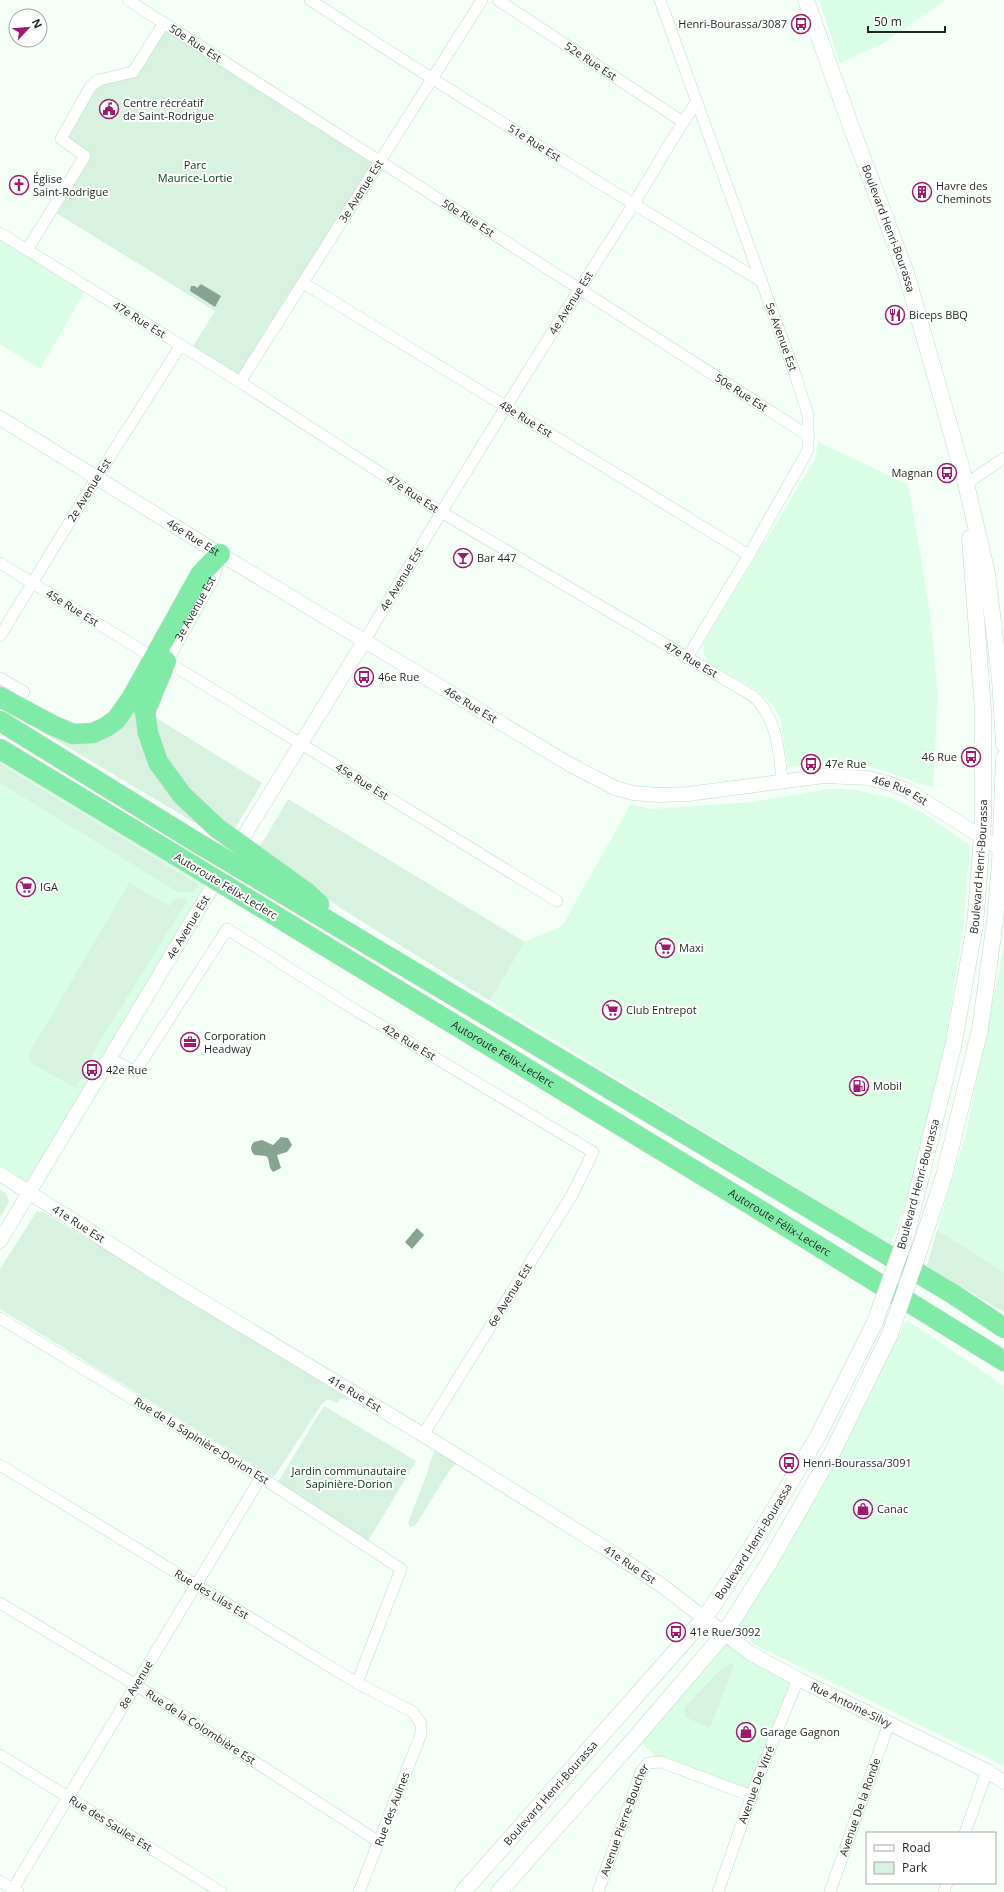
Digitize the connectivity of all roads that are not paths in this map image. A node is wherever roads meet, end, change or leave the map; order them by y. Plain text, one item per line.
1 (128, 0) edge
2 (310, 0) edge
3 (482, 0) edge
4 (498, 0) edge
5 (660, 0) edge
6 (806, 0) edge
7 (164, 23) junction
8 (432, 79) junction
9 (696, 103) junction
10 (683, 122) junction
11 (379, 161) junction
12 (634, 206) junction
13 (0, 233) edge
14 (27, 250) junction
15 (761, 281) junction
16 (303, 284) junction
17 (580, 289) junction
18 (181, 345) junction
19 (240, 382) junction
20 (506, 407) junction
21 (0, 418) edge
22 (809, 436) junction
23 (1004, 458) edge
24 (97, 477) junction
25 (966, 484) junction
26 (441, 512) junction
27 (220, 554) junction
28 (749, 555) junction
29 (0, 563) edge
30 (33, 583) junction
31 (0, 636) edge
32 (365, 640) junction
33 (144, 652) dead end
34 (687, 658) junction
35 (166, 661) junction
36 (0, 678) edge
37 (24, 692) dead end
38 (0, 697) edge
39 (0, 721) edge
40 (301, 743) junction
41 (1004, 745) edge
42 (0, 749) edge
43 (1004, 758) edge
44 (782, 781) junction
45 (982, 837) junction
46 (1002, 850) edge
47 (266, 874) junction
48 (557, 901) dead end
49 (1004, 902) edge
50 (995, 921) junction
51 (110, 1058) junction
52 (593, 1152) joint
53 (0, 1174) edge
54 (29, 1193) junction
55 (0, 1241) edge
56 (954, 1294) junction
57 (0, 1318) edge
58 (1004, 1318) edge
59 (946, 1326) junction
60 (1004, 1328) edge
61 (1004, 1361) edge
62 (1004, 1375) edge
63 (423, 1435) junction
64 (0, 1464) edge
65 (261, 1477) junction
66 (196, 1585) junction
67 (0, 1603) edge
68 (704, 1619) junction
69 (724, 1634) junction
70 (798, 1679) junction
71 (358, 1683) junction
72 (136, 1685) junction
73 (889, 1723) junction
74 (421, 1724) joint
75 (0, 1755) edge
76 (987, 1771) junction
77 (1004, 1782) edge
78 (752, 1796) junction
79 (68, 1797) junction
80 (965, 1832) edge
81 (379, 1842) junction
82 (0, 1881) edge
83 (14, 1891) edge
84 (221, 1892) edge
85 (359, 1892) edge
86 (463, 1892) edge
87 (499, 1892) edge
88 (598, 1892) edge
89 (718, 1892) edge
90 (830, 1892) edge

1 - 7 street, 50e Rue Est
2 - 8 street, 51e Rue Est
3 - 8 street, 3e Avenue Est
4 - 10 street, 52e Rue Est
5 - 9 street, 5e Avenue Est
6 - 25 main road, Boulevard Henri-Bourassa
7 - 11 street, 50e Rue Est
7 - 14 street
8 - 11 street, 3e Avenue Est
8 - 12 street, 51e Rue Est
9 - 10 street, 4e Avenue Est
9 - 15 street, 5e Avenue Est
10 - 12 street, 4e Avenue Est
11 - 16 street, 3e Avenue Est
11 - 17 street, 50e Rue Est
12 - 15 street, 51e Rue Est
12 - 17 street, 4e Avenue Est
13 - 14 street, 47e Rue Est
14 - 18 street, 47e Rue Est
15 - 22 street, 5e Avenue Est
16 - 19 street, 3e Avenue Est
16 - 20 street, 48e Rue Est
17 - 20 street, 4e Avenue Est
17 - 22 street, 50e Rue Est
18 - 19 street, 47e Rue Est
18 - 24 street, 2e Avenue Est
19 - 26 street, 47e Rue Est
20 - 26 street, 4e Avenue Est
20 - 28 street, 48e Rue Est
21 - 24 street, 46e Rue Est
22 - 28 street, 5e Avenue Est
23 - 25 street
24 - 27 street, 46e Rue Est
24 - 30 street, 2e Avenue Est
25 - 41 main road, Boulevard Henri-Bourassa
25 - 45 main road, Boulevard Henri-Bourassa
26 - 32 street, 4e Avenue Est
26 - 34 street, 47e Rue Est
27 - 32 street, 46e Rue Est
27 - 35 street, 3e Avenue Est
27 - 38 highway
28 - 34 street, 5e Avenue Est
29 - 30 street, 45e Rue Est
30 - 31 street, 2e Avenue Est
30 - 33 street, 45e Rue Est
32 - 40 street, 4e Avenue Est
32 - 44 street, 46e Rue Est
34 - 44 street, 47e Rue Est
35 - 40 street, 45e Rue Est
35 - 47 highway, bridge
36 - 37 street
39 - 47 highway, Autoroute Félix-Leclerc, bridge
40 - 48 street, 45e Rue Est
40 - 51 street, 4e Avenue Est
42 - 59 highway, Autoroute Félix-Leclerc, bridge
43 - 46 main road, Boulevard Henri-Bourassa
44 - 45 street, 46e Rue Est
45 - 46 street, 46e Rue Est
45 - 68 main road, Boulevard Henri-Bourassa, bridge
46 - 50 main road, Boulevard Henri-Bourassa
47 - 56 highway, Autoroute Félix-Leclerc
49 - 50 main road
50 - 69 main road, Boulevard Henri-Bourassa, bridge
51 - 52 street, 42e Rue Est
51 - 54 street, 4e Avenue Est
52 - 63 street, 6e Avenue Est
53 - 54 street, 41e Rue Est
54 - 55 street, 4e Avenue Est
54 - 63 street, 41e Rue Est
56 - 58 highway
56 - 60 highway, Autoroute Félix-Leclerc
57 - 65 street, Rue de la Sapinière-Dorion Est
59 - 61 highway, Autoroute Félix-Leclerc
59 - 62 highway
63 - 68 street, 41e Rue Est
64 - 66 street, Rue des Lilas Est
65 - 66 street, 8e Avenue
65 - 71 street, Rue de la Sapinière-Dorion Est
66 - 71 street, Rue des Lilas Est
66 - 72 street, 8e Avenue
67 - 72 street, Rue de la Colombière Est
68 - 69 street, Rue Antoine-Silvy
68 - 86 main road, Boulevard Henri-Bourassa
69 - 70 street, Rue Antoine-Silvy
69 - 87 main road, Boulevard Henri-Bourassa
70 - 73 street, Rue Antoine-Silvy
70 - 78 street, Avenue De Vitré
71 - 74 street, Rue des Lilas Est
72 - 79 street, 8e Avenue
72 - 81 street, Rue de la Colombière Est
73 - 76 street, Rue Antoine-Silvy
73 - 90 street, Avenue De la Ronde
74 - 81 street, Rue des Aulnes
75 - 79 street, Rue des Saules Est
76 - 77 street, Rue Antoine-Silvy
76 - 80 street
78 - 88 street, Avenue Pierre-Boucher
78 - 89 street, Avenue De Vitré
79 - 83 street, 8e Avenue
79 - 84 street, Rue des Saules Est
81 - 85 street, Rue des Aulnes
82 - 83 street

